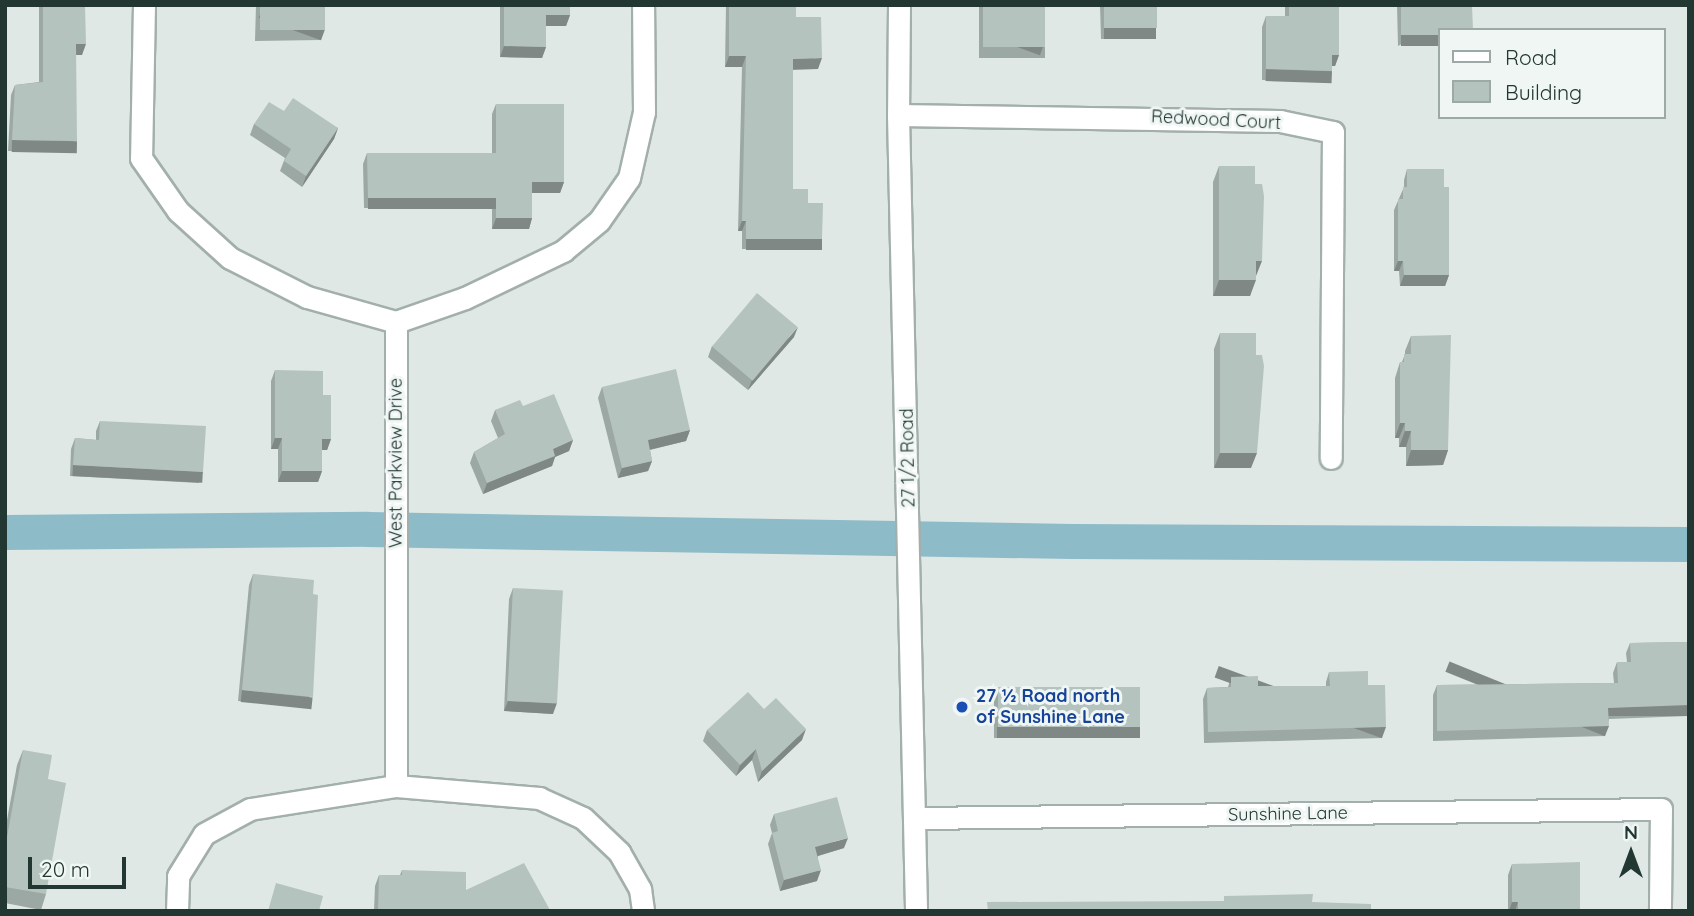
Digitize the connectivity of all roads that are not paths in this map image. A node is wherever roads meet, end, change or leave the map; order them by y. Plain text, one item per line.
1 (144, 5) edge
2 (643, 5) edge
3 (899, 5) edge
4 (898, 115) junction
5 (396, 322) junction
6 (1331, 458) dead end
7 (396, 786) junction
8 (916, 818) junction
9 (177, 911) edge
10 (643, 911) edge
11 (916, 911) edge
12 (1660, 911) edge

1 - 5 street
2 - 5 street
3 - 4 street, 27 1/2 Road
4 - 6 street, Redwood Court
4 - 8 street, 27 1/2 Road
5 - 7 street, West Parkview Drive
7 - 9 street
7 - 10 street
8 - 11 street, 27 1/2 Road
8 - 12 street, Sunshine Lane

